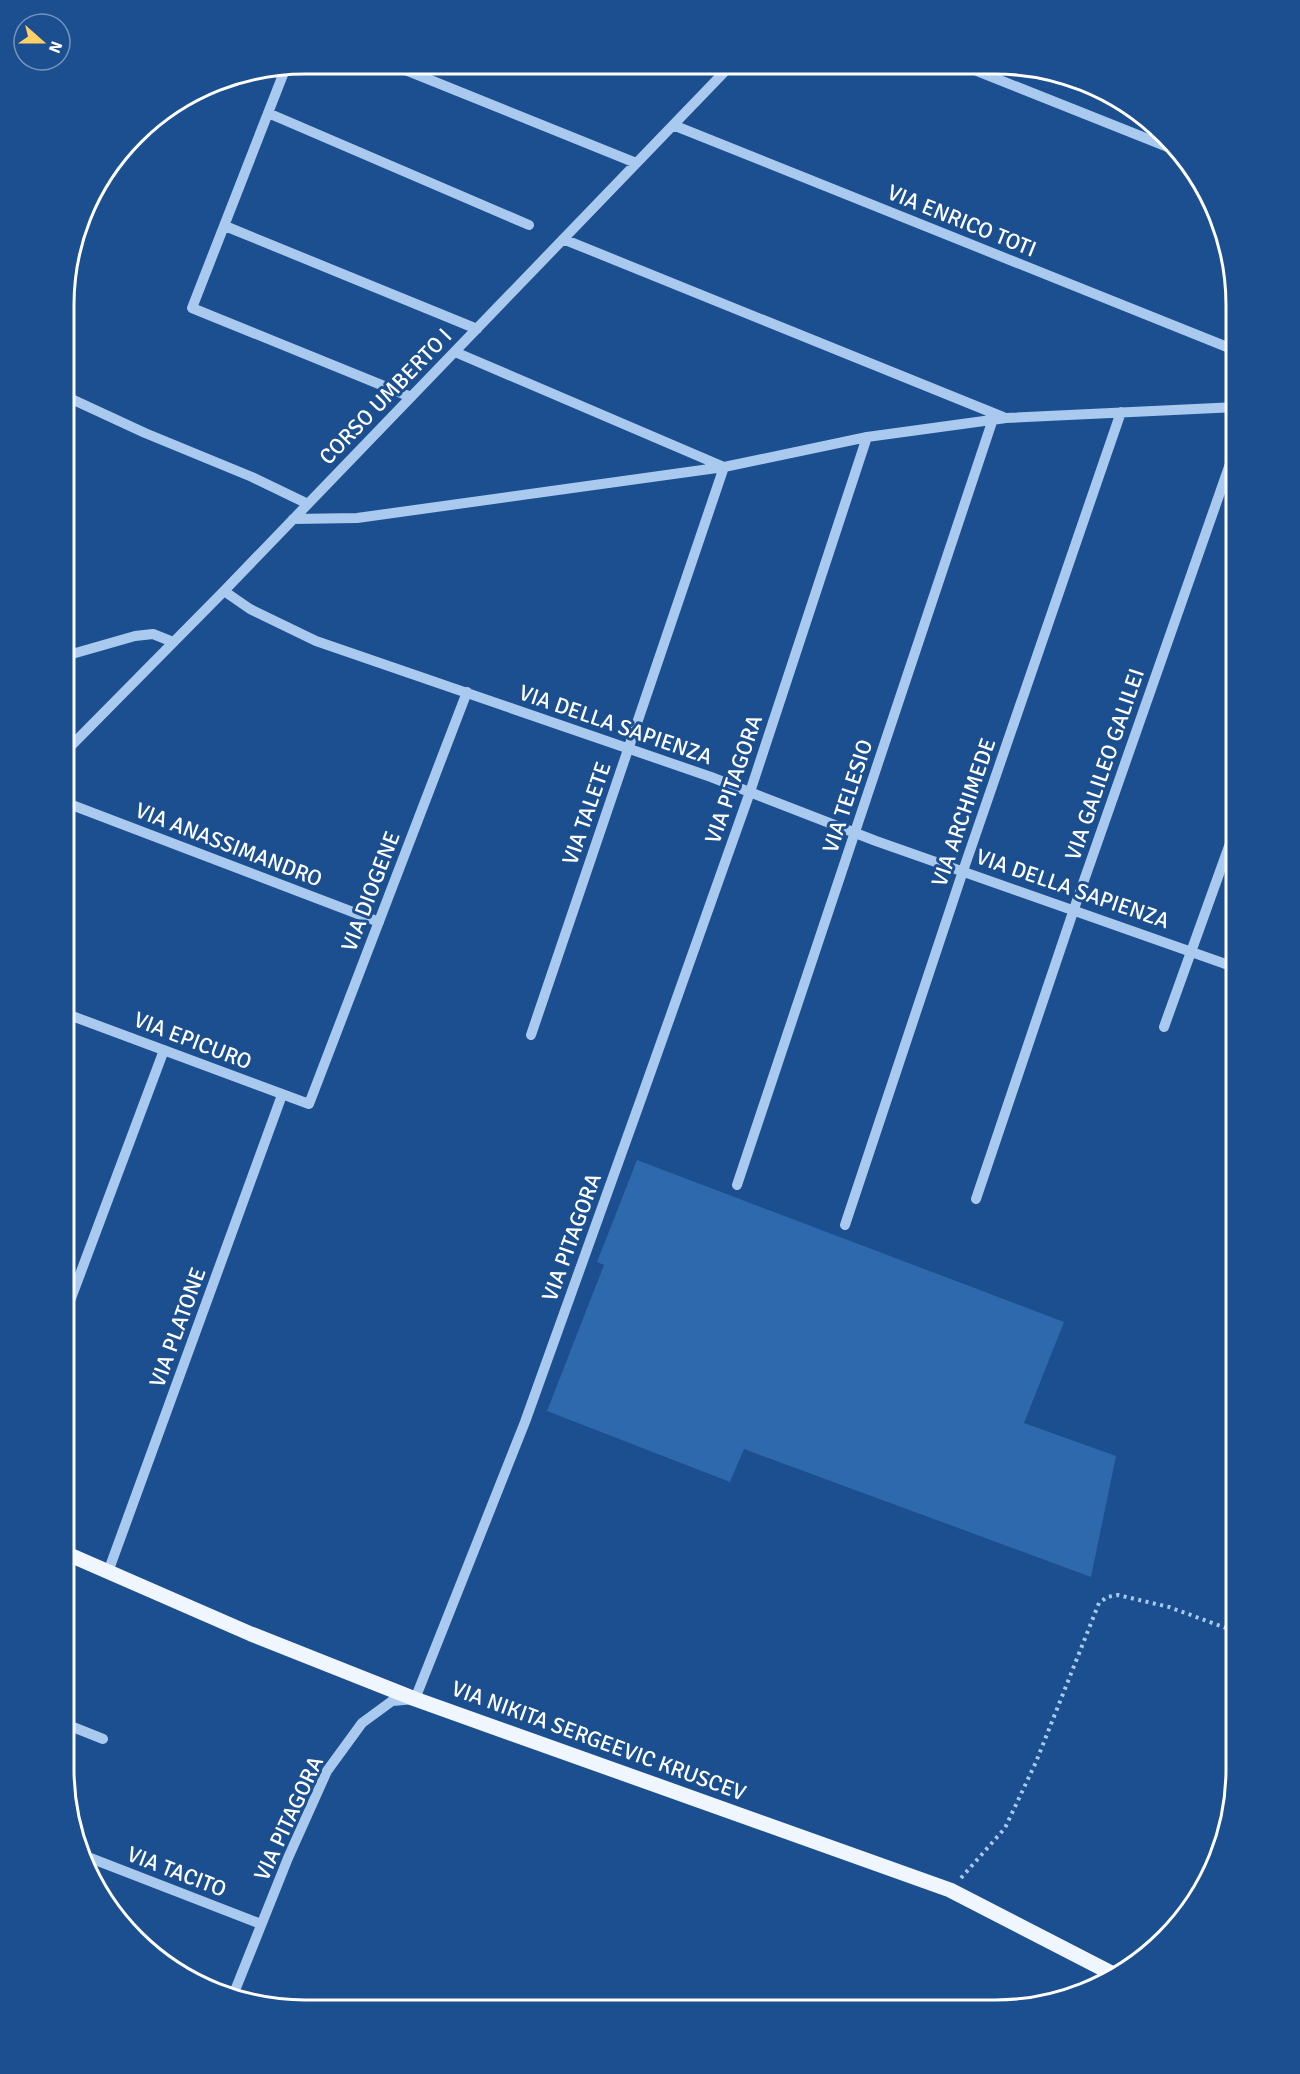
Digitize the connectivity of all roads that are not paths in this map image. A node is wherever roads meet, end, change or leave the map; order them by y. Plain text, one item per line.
1 (283, 74) edge
2 (415, 74) edge
3 (722, 74) edge
4 (985, 74) edge
5 (268, 113) junction
6 (673, 125) junction
7 (1162, 145) edge
8 (636, 163) junction
9 (529, 225) dead end
10 (225, 226) junction
11 (563, 239) junction
12 (477, 329) junction
13 (1226, 347) edge
14 (454, 352) junction
15 (411, 397) junction
16 (74, 400) edge
17 (1226, 407) edge
18 (1121, 412) junction
19 (1006, 418) junction
20 (993, 419) junction
21 (867, 437) junction
22 (724, 467) junction
23 (1226, 475) edge
24 (308, 504) junction
25 (293, 519) junction
26 (224, 591) junction
27 (173, 642) junction
28 (74, 653) edge
29 (467, 692) junction
30 (74, 743) edge
31 (629, 749) junction
32 (750, 792) junction
33 (74, 806) edge
34 (855, 832) junction
35 (1226, 855) edge
36 (963, 871) junction
37 (1074, 909) junction
38 (379, 922) junction
39 (1192, 951) junction
40 (1226, 964) edge
41 (74, 1017) edge
42 (1164, 1027) dead end
43 (531, 1035) dead end
44 (164, 1050) junction
45 (282, 1095) junction
46 (309, 1104) joint
47 (737, 1185) dead end
48 (976, 1199) dead end
49 (845, 1226) dead end
50 (74, 1290) edge
51 (74, 1557) edge
52 (108, 1572) junction
53 (415, 1698) junction
54 (74, 1727) edge
55 (103, 1738) dead end
56 (91, 1858) edge
57 (261, 1924) junction
58 (1108, 1971) edge
59 (235, 1990) edge

1 - 5 street
2 - 8 street
3 - 6 street, CORSO UMBERTO I
4 - 7 street
5 - 9 street
5 - 10 street
6 - 8 street, CORSO UMBERTO I
6 - 13 street, VIA ENRICO TOTI
8 - 11 street, CORSO UMBERTO I
10 - 12 street
10 - 15 street
11 - 12 street, CORSO UMBERTO I
11 - 19 street
12 - 14 street, CORSO UMBERTO I
14 - 15 street, CORSO UMBERTO I
14 - 22 street
15 - 24 street, CORSO UMBERTO I
16 - 24 street
17 - 18 street
18 - 19 street
18 - 36 street, VIA ARCHIMEDE
19 - 20 street
20 - 21 street
20 - 34 street, VIA TELESIO
21 - 22 street
21 - 32 street, VIA PITAGORA
22 - 25 street
22 - 31 street, VIA TALETE
23 - 37 street, VIA GALILEO GALILEI
24 - 25 street, CORSO UMBERTO I
25 - 26 street, CORSO UMBERTO I
26 - 27 street, CORSO UMBERTO I
26 - 29 street, VIA DELLA SAPIENZA
27 - 28 street
27 - 30 street, CORSO UMBERTO I
29 - 31 street, VIA DELLA SAPIENZA
29 - 38 street, VIA DIOGENE
31 - 32 street, VIA DELLA SAPIENZA
31 - 43 street, VIA TALETE
32 - 34 street, VIA DELLA SAPIENZA
32 - 53 street, VIA PITAGORA
33 - 38 street, VIA ANASSIMANDRO
34 - 36 street, VIA DELLA SAPIENZA
34 - 47 street, VIA TELESIO
35 - 39 street
36 - 37 street, VIA DELLA SAPIENZA
36 - 49 street, VIA ARCHIMEDE
37 - 39 street, VIA DELLA SAPIENZA
37 - 48 street, VIA GALILEO GALILEI
38 - 46 street, VIA DIOGENE
39 - 40 street, VIA DELLA SAPIENZA
39 - 42 street
41 - 44 street, VIA EPICURO
44 - 45 street, VIA EPICURO
44 - 50 street
45 - 46 street, VIA EPICURO
45 - 52 street, VIA PLATONE
51 - 52 main road, VIA NIKITA SERGEEVIC KRUSCEV
52 - 53 main road, VIA NIKITA SERGEEVIC KRUSCEV
53 - 57 street, VIA PITAGORA
53 - 58 main road, VIA NIKITA SERGEEVIC KRUSCEV
54 - 55 street
56 - 57 street, VIA TACITO
57 - 59 street, VIA PITAGORA

